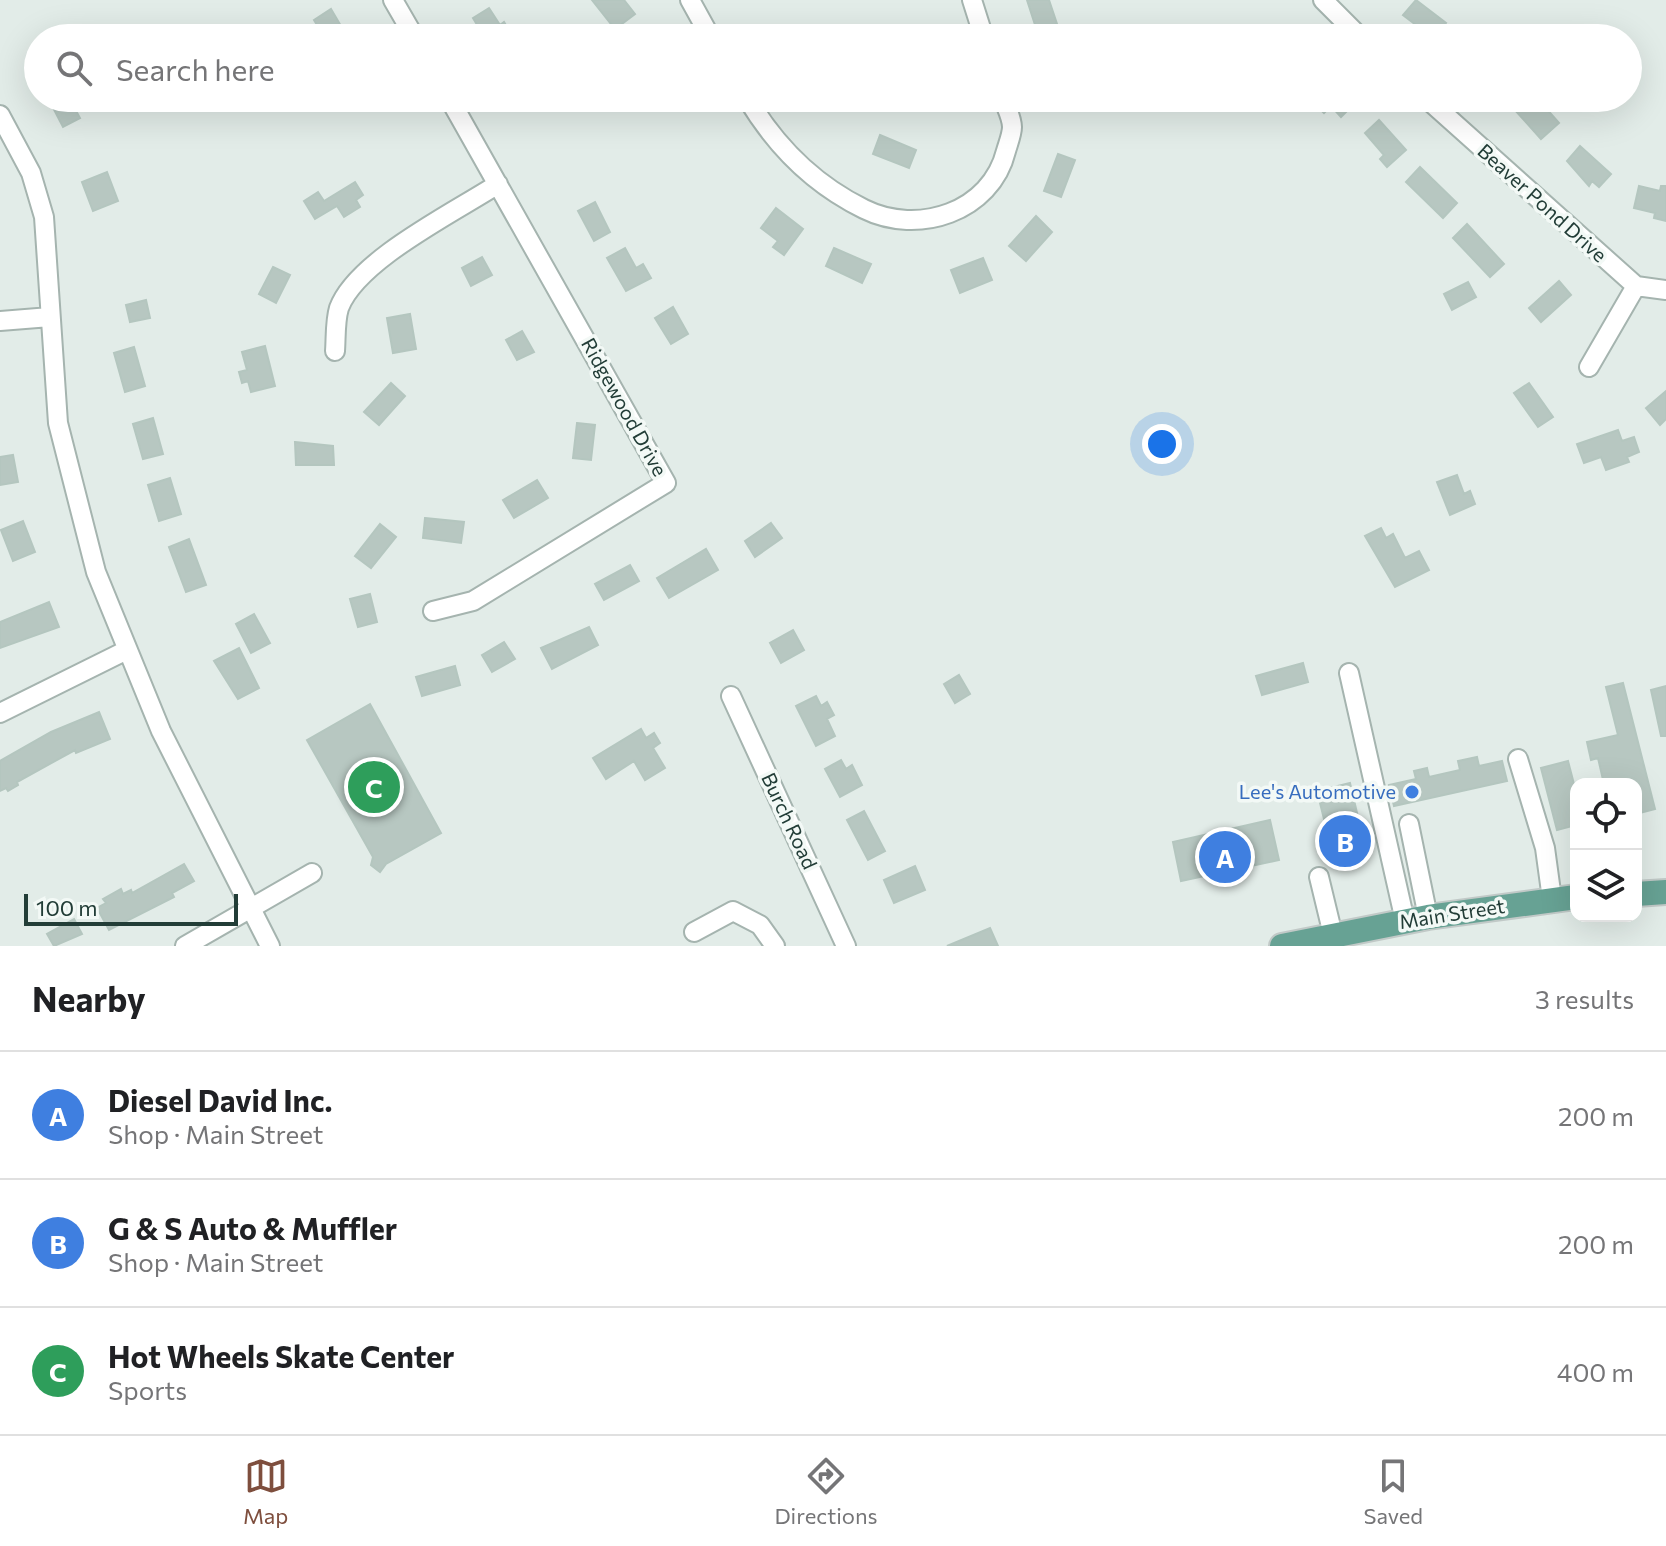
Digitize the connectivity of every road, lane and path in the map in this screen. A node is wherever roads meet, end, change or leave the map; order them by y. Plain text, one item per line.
1 (393, 0) edge
2 (690, 0) edge
3 (972, 0) edge
4 (1323, 0) edge
5 (407, 24) edge
6 (703, 24) edge
7 (980, 24) edge
8 (1347, 24) edge
9 (457, 112) edge
10 (755, 112) edge
11 (1007, 112) edge
12 (1442, 112) edge
13 (0, 115) edge
14 (498, 184) junction
15 (1636, 286) junction
16 (1666, 290) edge
17 (50, 317) junction
18 (0, 321) edge
19 (335, 351) dead end
20 (1589, 367) dead end
21 (433, 611) dead end
22 (125, 651) junction
23 (1349, 673) dead end
24 (731, 696) dead end
25 (0, 713) edge
26 (1518, 759) dead end
27 (1409, 824) dead end
28 (312, 873) dead end
29 (1319, 877) dead end
30 (1666, 892) edge
31 (1642, 894) edge
32 (1564, 898) edge
33 (252, 909) junction
34 (1416, 919) junction
35 (694, 932) dead end
36 (1333, 935) junction
37 (185, 946) edge
38 (270, 946) edge
39 (775, 946) edge
40 (846, 946) edge
41 (1282, 946) edge

1 - 5 street
2 - 6 street
3 - 7 street
4 - 8 street
9 - 14 street, Ridgewood Drive
10 - 11 street
12 - 15 street, Beaver Pond Drive
13 - 17 street
14 - 19 street
14 - 21 street, Ridgewood Drive
15 - 16 street
15 - 20 street
17 - 18 street
17 - 22 street
22 - 25 street
22 - 33 street
23 - 34 street
24 - 40 street, Burch Road
26 - 32 street
27 - 34 street
28 - 33 street
29 - 36 street
30 - 31 main road
32 - 34 main road, Main Street
33 - 37 street
33 - 38 street
34 - 36 main road, Main Street
35 - 39 street
36 - 41 main road, Main Street

